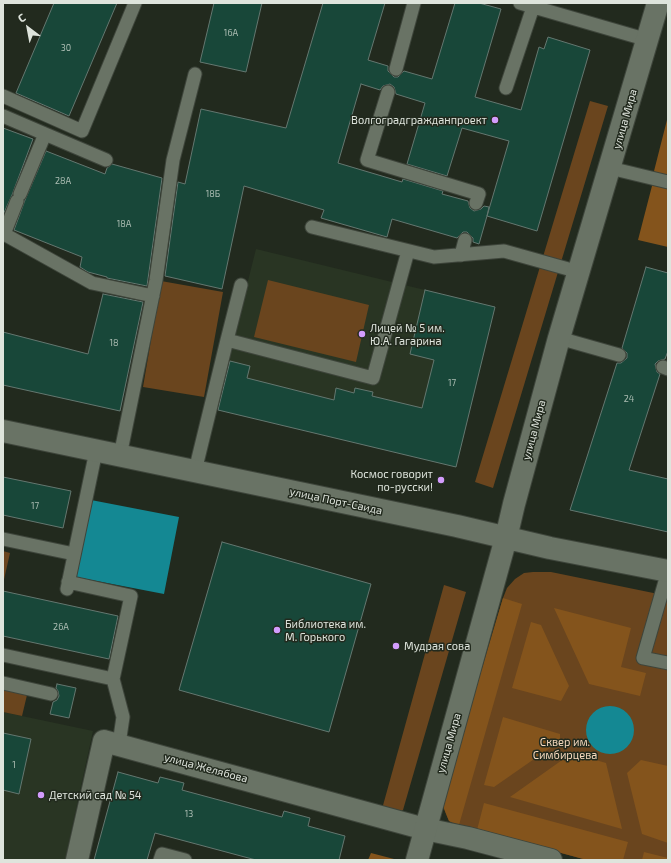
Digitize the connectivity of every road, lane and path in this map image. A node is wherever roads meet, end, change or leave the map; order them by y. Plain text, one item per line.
1 (135, 3) edge
2 (414, 3) edge
3 (658, 3) edge
4 (526, 5) edge
5 (648, 40) junction
6 (396, 69) dead end
7 (195, 74) dead end
8 (506, 88) dead end
9 (388, 92) dead end
10 (3, 96) edge
11 (3, 116) edge
12 (44, 134) junction
13 (106, 160) dead end
14 (610, 168) junction
15 (668, 182) edge
16 (476, 204) dead end
17 (312, 227) dead end
18 (465, 240) dead end
19 (408, 251) junction
20 (461, 255) junction
21 (579, 272) junction
22 (241, 285) dead end
23 (153, 296) junction
24 (560, 338) junction
25 (227, 340) junction
26 (619, 355) dead end
27 (3, 431) edge
28 (96, 451) junction
29 (120, 456) junction
30 (195, 471) junction
31 (506, 538) junction
32 (3, 539) edge
33 (74, 554) junction
34 (668, 571) edge
35 (3, 655) edge
36 (668, 663) edge
37 (113, 679) junction
38 (3, 683) edge
39 (51, 694) dead end
40 (119, 744) junction
41 (425, 829) junction
42 (77, 860) edge
43 (160, 860) edge
44 (185, 860) edge
45 (417, 860) edge
46 (551, 860) edge

1 - 10 lane
2 - 6 lane
3 - 5 street, улица Мира
4 - 5 lane
4 - 8 lane
5 - 14 street, улица Мира
7 - 23 lane
9 - 16 lane
11 - 12 lane
12 - 13 lane
12 - 23 lane
14 - 15 lane
14 - 21 street, улица Мира
17 - 19 lane
18 - 20 lane
19 - 20 lane
19 - 25 lane
20 - 21 lane
21 - 24 street, улица Мира
22 - 25 lane
23 - 29 lane
24 - 26 lane
24 - 31 street, улица Мира
25 - 30 lane
27 - 28 street, улица Порт-Саида
28 - 29 street, улица Порт-Саида
28 - 33 lane
29 - 30 street, улица Порт-Саида
30 - 31 street, улица Порт-Саида
31 - 34 street, улица Порт-Саида
31 - 41 street, улица Мира
32 - 33 lane
33 - 37 lane
34 - 36 lane
35 - 37 lane
37 - 40 lane
38 - 39 lane
40 - 41 street, улица Желябова
40 - 42 street, улица Желябова
41 - 45 street, улица Мира
41 - 46 street, улица Желябова
43 - 44 lane

